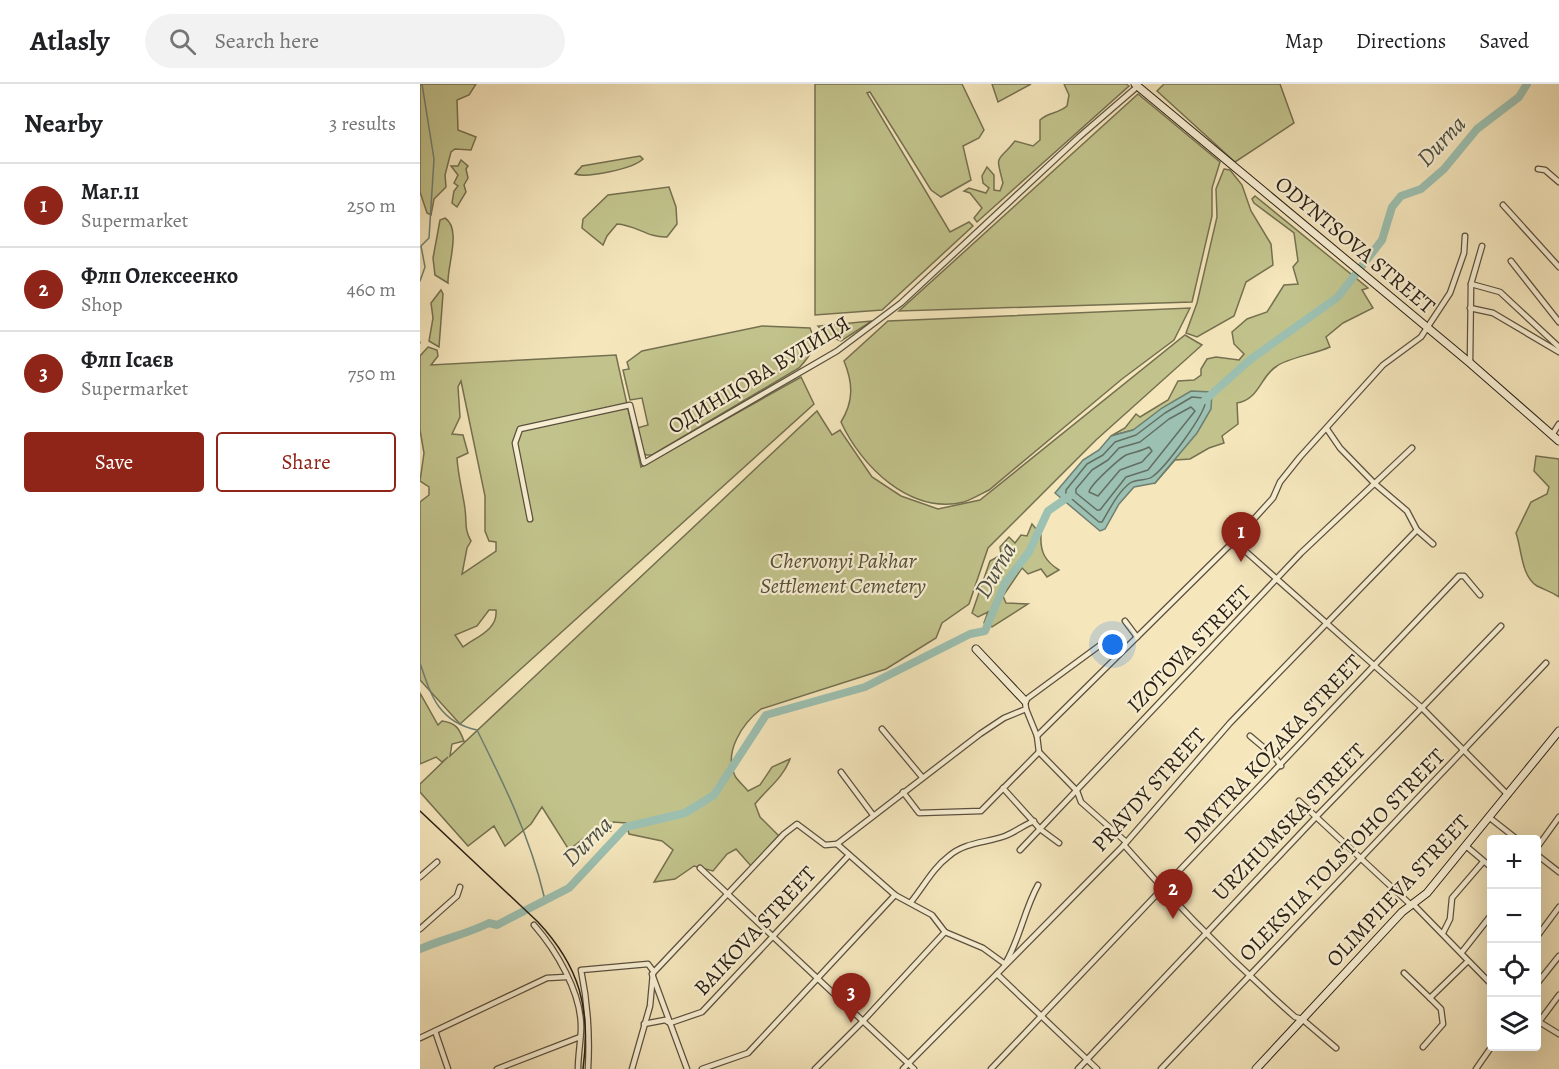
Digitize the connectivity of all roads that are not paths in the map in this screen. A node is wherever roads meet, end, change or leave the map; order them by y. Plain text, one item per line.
1 (1137, 85) edge
2 (1538, 169) dead end
3 (1559, 182) edge
4 (1503, 206) dead end
5 (1465, 236) dead end
6 (1482, 246) dead end
7 (1511, 261) dead end
8 (1559, 267) edge
9 (1471, 284) junction
10 (1470, 308) junction
11 (1559, 322) edge
12 (1427, 329) junction
13 (1547, 335) junction
14 (1540, 342) junction
15 (1559, 347) edge
16 (1559, 352) edge
17 (1470, 363) junction
18 (1559, 424) edge
19 (1327, 429) junction
20 (1552, 435) junction
21 (1559, 441) edge
22 (1412, 448) dead end
23 (1374, 483) junction
24 (530, 519) dead end
25 (1417, 530) junction
26 (1234, 541) junction
27 (1433, 544) dead end
28 (1279, 579) junction
29 (1480, 595) dead end
30 (1125, 621) dead end
31 (1327, 622) junction
32 (1501, 626) dead end
33 (1137, 638) junction
34 (1103, 643) dead end
35 (976, 649) dead end
36 (1546, 663) dead end
37 (1375, 666) junction
38 (1025, 705) junction
39 (1421, 707) junction
40 (882, 729) dead end
41 (1559, 731) edge
42 (1037, 736) junction
43 (1250, 736) dead end
44 (1464, 751) junction
45 (1039, 752) junction
46 (1281, 766) junction
47 (841, 772) dead end
48 (922, 777) junction
49 (1003, 788) junction
50 (1077, 791) junction
51 (903, 792) junction
52 (1508, 795) junction
53 (1299, 801) dead end
54 (873, 815) junction
55 (1316, 817) junction
56 (1559, 817) edge
57 (1490, 818) junction
58 (1034, 821) junction
59 (1040, 829) junction
60 (1512, 835) edge
61 (1541, 842) edge
62 (1059, 843) dead end
63 (1124, 843) junction
64 (837, 844) junction
65 (1466, 846) junction
66 (1020, 850) dead end
67 (849, 855) junction
68 (1541, 858) edge
69 (1361, 859) junction
70 (436, 862) dead end
71 (1483, 862) junction
72 (1487, 865) edge
73 (700, 868) dead end
74 (1559, 872) edge
75 (420, 877) edge
76 (1038, 885) dead end
77 (460, 887) dead end
78 (1163, 890) junction
79 (729, 894) junction
80 (895, 895) junction
81 (911, 902) junction
82 (1412, 905) junction
83 (1559, 907) edge
84 (1487, 919) edge
85 (534, 925) dead end
86 (420, 929) edge
87 (1541, 931) edge
88 (945, 932) junction
89 (1443, 933) junction
90 (1205, 934) junction
91 (774, 936) junction
92 (1462, 952) junction
93 (1559, 956) edge
94 (1468, 961) junction
95 (1005, 964) junction
96 (653, 973) junction
97 (1404, 973) dead end
98 (997, 974) junction
99 (566, 976) junction
100 (1249, 976) junction
101 (818, 978) junction
102 (1541, 979) edge
103 (1487, 981) edge
104 (1559, 995) edge
105 (1430, 998) junction
106 (1541, 1017) edge
107 (1040, 1018) junction
108 (1302, 1019) junction
109 (863, 1021) junction
110 (670, 1023) junction
111 (1541, 1023) edge
112 (644, 1024) junction
113 (435, 1031) junction
114 (1559, 1034) edge
115 (580, 1037) junction
116 (420, 1038) edge
117 (1423, 1047) dead end
118 (1336, 1048) dead end
119 (1488, 1051) edge
120 (1088, 1060) junction
121 (908, 1063) junction
122 (448, 1069) edge
123 (497, 1069) edge
124 (578, 1069) edge
125 (588, 1069) edge
126 (632, 1069) edge
127 (687, 1069) edge
128 (702, 1069) edge
129 (815, 1069) edge
130 (903, 1069) edge
131 (914, 1069) edge
132 (991, 1069) edge
133 (1078, 1069) edge
134 (1097, 1069) edge
135 (1161, 1069) edge
136 (1256, 1069) edge
137 (1476, 1069) edge

1 - 12 main road, ODYNTSOVA STREET
1 - 24 street, ОДИНЦОВА ВУЛИЦЯ
2 - 3 street
4 - 8 street
5 - 12 street
6 - 9 street
7 - 11 street
9 - 10 street
9 - 13 street
10 - 14 street, ODYNTSOVA STREET
10 - 17 street
12 - 17 main road, ODYNTSOVA STREET
12 - 19 street
13 - 14 street
13 - 15 street
14 - 16 street, ODYNTSOVA STREET
17 - 20 main road, ODYNTSOVA STREET
18 - 20 street
19 - 23 street
19 - 26 street
20 - 21 main road, ODYNTSOVA STREET
22 - 23 street, IZOTOVA STREET
23 - 25 street
23 - 28 street, IZOTOVA STREET
25 - 27 street
25 - 31 street, PRAVDY STREET
26 - 28 street
26 - 33 street
28 - 31 street
28 - 50 street, IZOTOVA STREET
29 - 37 street, DMYTRA KOZAKA STREET
30 - 33 street
31 - 37 street
31 - 63 street, PRAVDY STREET
32 - 39 street, URZHUMSKA STREET
33 - 42 street
34 - 38 street
35 - 38 main road
36 - 44 street, OLEKSIIA TOLSTOHO STREET
37 - 39 street
37 - 46 street, DMYTRA KOZAKA STREET
38 - 42 street
38 - 48 street
39 - 44 street
39 - 55 street, URZHUMSKA STREET
40 - 48 street
41 - 52 main road, OLIMPIIEVA STREET
42 - 45 street
43 - 46 street
44 - 52 street
44 - 69 street, OLEKSIIA TOLSTOHO STREET
45 - 49 street
45 - 50 street
46 - 78 street, DMYTRA KOZAKA STREET
47 - 54 street
48 - 51 street
49 - 51 street
49 - 58 street
50 - 59 street, IZOTOVA STREET
50 - 63 street
51 - 54 street
52 - 57 main road, OLIMPIIEVA STREET
53 - 55 street
54 - 64 street
55 - 69 street
55 - 90 street, URZHUMSKA STREET
56 - 61 street
57 - 60 street
57 - 65 main road, OLIMPIIEVA STREET
58 - 59 street
58 - 81 street
59 - 62 street
59 - 66 street, IZOTOVA STREET
63 - 78 street
63 - 95 street, PRAVDY STREET
64 - 67 street
64 - 79 street
65 - 71 street
65 - 82 main road, OLIMPIIEVA STREET
67 - 80 street
67 - 91 street, BAIKOVA STREET
68 - 74 street
69 - 82 street
69 - 100 street, OLEKSIIA TOLSTOHO STREET
70 - 75 street
71 - 72 street
71 - 89 street
73 - 79 street
76 - 95 street
77 - 86 street
78 - 90 street
78 - 107 street, DMYTRA KOZAKA STREET
79 - 91 street
79 - 96 street
80 - 81 street
80 - 101 street
81 - 88 street
82 - 89 street
82 - 108 main road, OLIMPIIEVA STREET
83 - 87 street
84 - 92 street
85 - 99 street
88 - 95 street
88 - 109 street
89 - 92 street
90 - 100 street
90 - 120 street, URZHUMSKA STREET
91 - 101 street
91 - 110 street, BAIKOVA STREET
92 - 94 street
93 - 102 street
94 - 103 street
94 - 105 street
95 - 98 street, PRAVDY STREET
96 - 110 street
96 - 112 street
96 - 125 street
97 - 105 street
98 - 107 street
98 - 121 street, PRAVDY STREET
99 - 113 street
99 - 115 street
100 - 108 street
100 - 135 street, OLEKSIIA TOLSTOHO STREET
101 - 109 street
101 - 128 street
104 - 106 street
105 - 117 street
107 - 120 street
107 - 132 street, DMYTRA KOZAKA STREET
108 - 118 street
108 - 136 main road, OLIMPIIEVA STREET
109 - 121 street
109 - 129 street
110 - 112 street, BAIKOVA STREET
110 - 127 street
111 - 114 street
112 - 126 street
113 - 116 street
113 - 122 street
115 - 123 street
115 - 124 street
119 - 137 street
120 - 133 street, URZHUMSKA STREET
120 - 134 street
121 - 130 street, PRAVDY STREET
121 - 131 street

